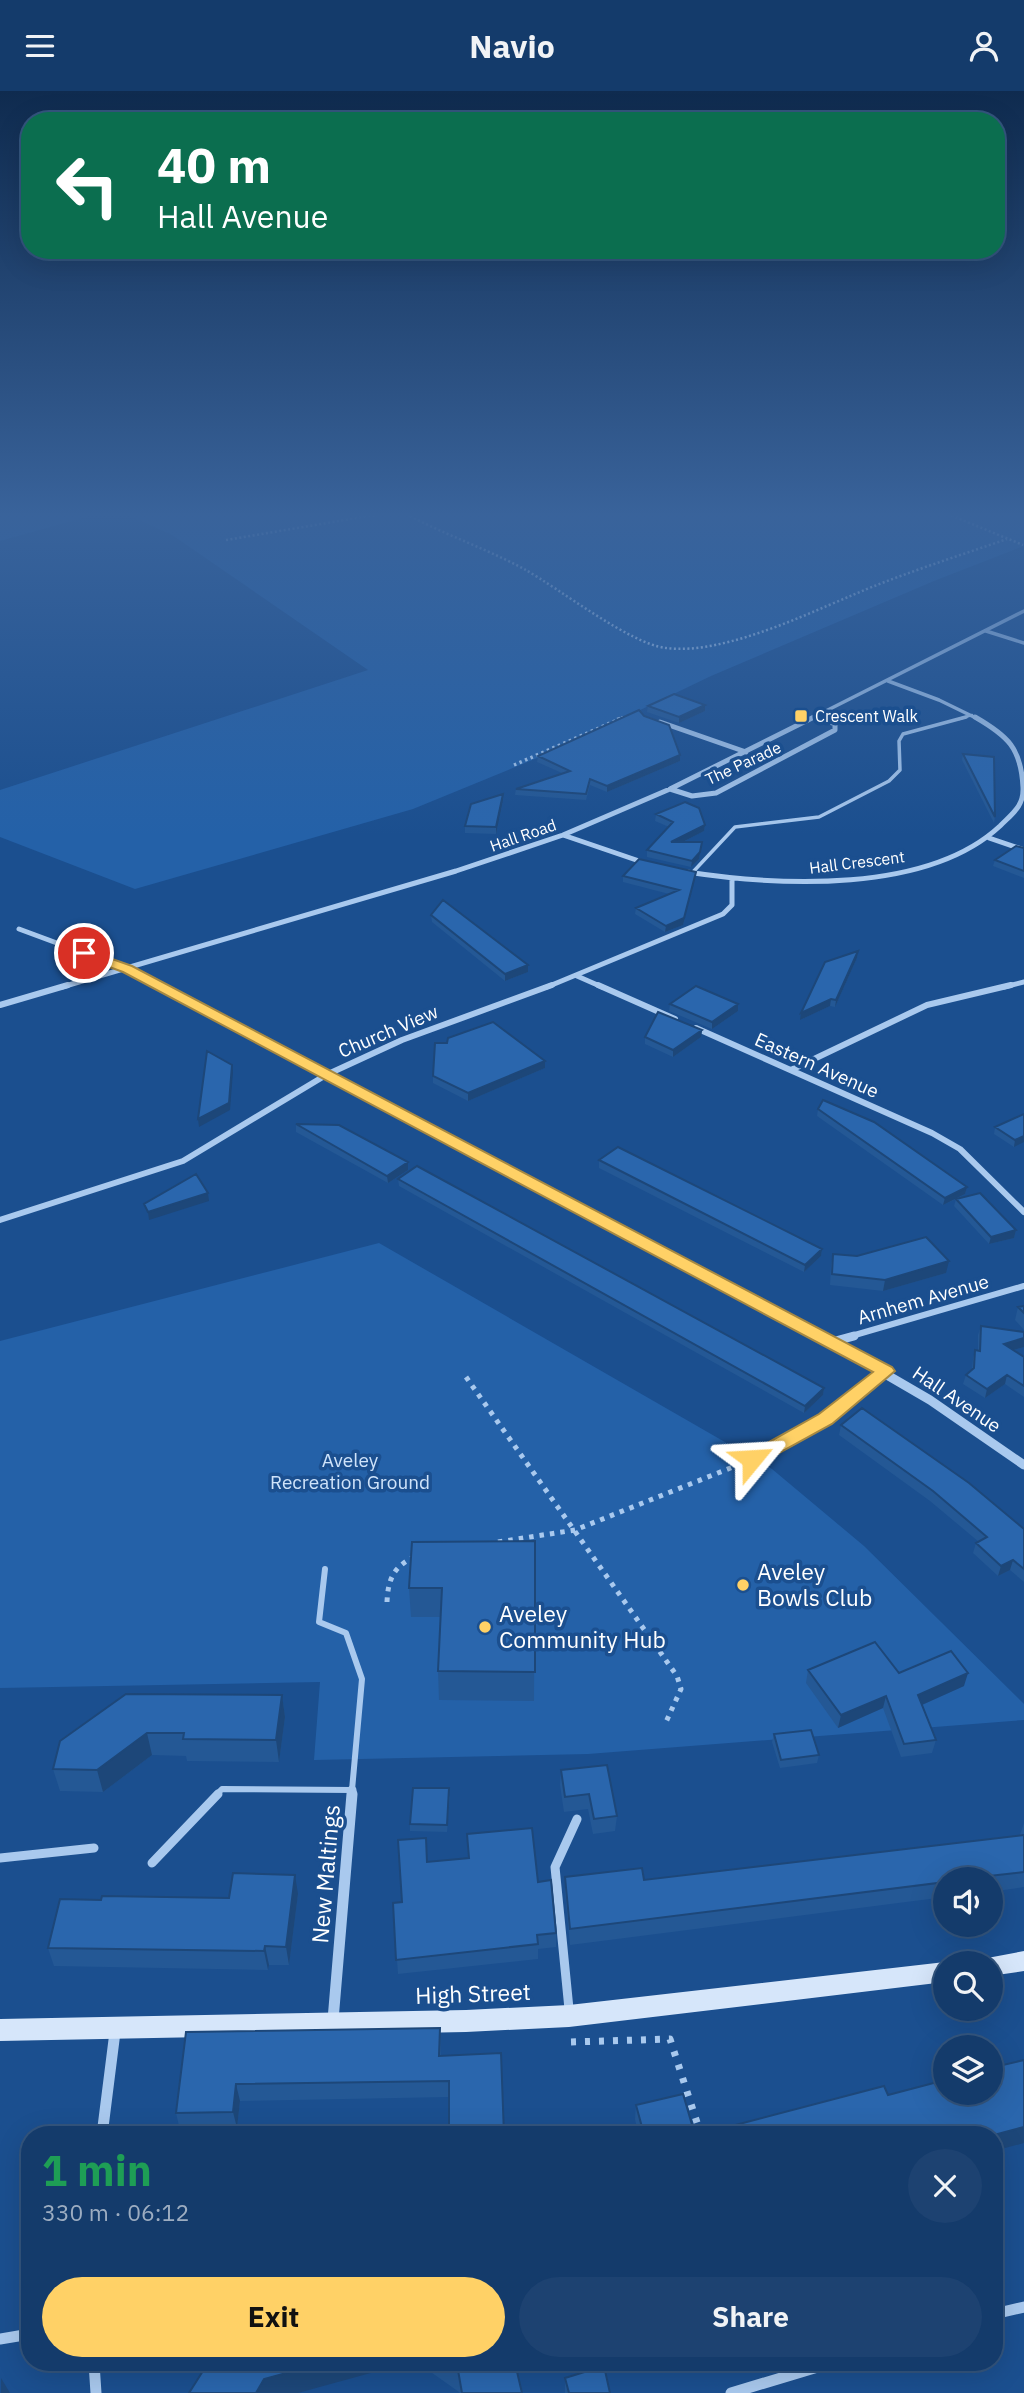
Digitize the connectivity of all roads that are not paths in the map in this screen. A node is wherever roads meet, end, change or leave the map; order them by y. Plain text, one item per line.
1 (1008, 619) edge
2 (985, 631) junction
3 (1024, 643) edge
4 (888, 681) junction
5 (972, 715) junction
6 (643, 716) edge
7 (814, 717) junction
8 (746, 752) junction
9 (670, 789) junction
10 (563, 835) junction
11 (989, 838) junction
12 (1024, 850) edge
13 (648, 864) edge
14 (682, 871) edge
15 (692, 873) junction
16 (732, 879) junction
17 (19, 929) dead end
18 (127, 969) junction
19 (577, 975) junction
20 (1024, 982) edge
21 (0, 1005) edge
22 (678, 1020) edge
23 (690, 1026) edge
24 (790, 1070) junction
25 (326, 1075) junction
26 (1024, 1212) edge
27 (0, 1220) edge
28 (1024, 1286) edge
29 (832, 1342) junction
30 (886, 1371) junction
31 (752, 1459) road end
32 (1024, 1465) edge
33 (325, 1569) dead end
34 (352, 1790) junction
35 (577, 1818) dead end
36 (94, 1848) dead end
37 (0, 1858) edge
38 (152, 1863) dead end
39 (1024, 1961) edge
40 (1003, 1964) edge
41 (933, 1973) edge
42 (569, 2016) junction
43 (333, 2024) junction
44 (115, 2028) junction
45 (0, 2030) edge
46 (103, 2126) edge
47 (1024, 2307) edge
48 (1003, 2312) edge
49 (21, 2336) edge
50 (0, 2339) edge
51 (95, 2371) edge
52 (804, 2371) edge
53 (96, 2393) edge
54 (731, 2393) edge

1 - 2 street, Hall Road
2 - 3 street
2 - 4 street, Hall Road
4 - 5 street, Hall Crescent
4 - 7 street, Hall Road
5 - 11 street, Hall Crescent
5 - 15 lane
6 - 8 street
7 - 8 street, Hall Road
7 - 9 street, The Parade
8 - 9 street, Hall Road
9 - 10 street, Hall Road
10 - 13 street
10 - 18 street, Hall Road
11 - 12 street
11 - 16 street, Hall Crescent
14 - 15 street, Hall Crescent
15 - 16 street, Hall Crescent
16 - 19 street, Church View
17 - 18 street, Hall Avenue
18 - 21 street, Hall Road
18 - 25 street, Hall Avenue
19 - 22 street
19 - 25 street, Church View
20 - 24 street
23 - 24 street, Eastern Avenue
24 - 26 street, Eastern Avenue
25 - 27 street, Church View
25 - 29 street, Hall Avenue
28 - 29 street, Arnhem Avenue
29 - 30 street, Hall Avenue
30 - 31 lane
30 - 32 street, Hall Avenue
33 - 34 lane
34 - 38 lane, New Maltings
34 - 43 street, New Maltings
35 - 42 lane
36 - 37 lane
39 - 40 street
41 - 42 street, High Street
42 - 43 street, High Street
43 - 44 street, High Street
44 - 45 street, High Street
44 - 46 street
47 - 48 street
49 - 50 street
51 - 53 street
52 - 54 street

